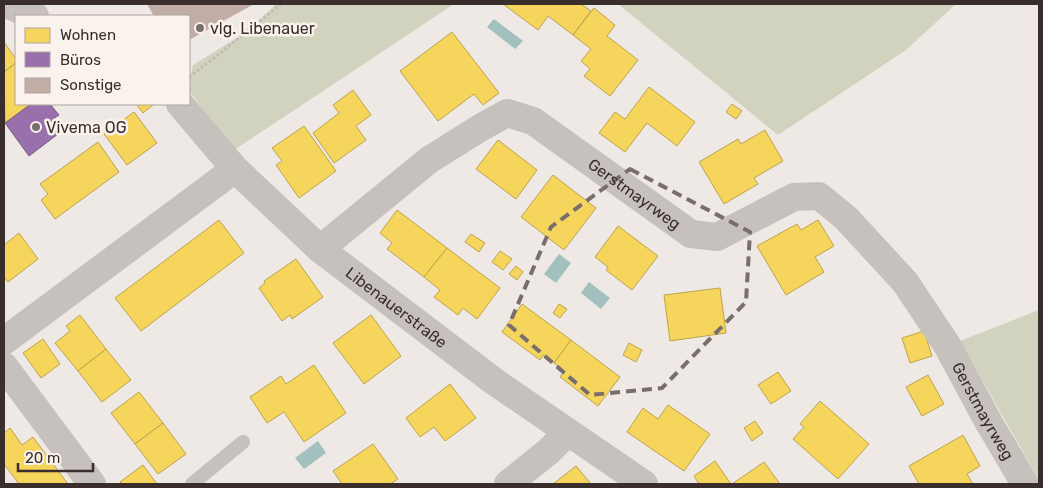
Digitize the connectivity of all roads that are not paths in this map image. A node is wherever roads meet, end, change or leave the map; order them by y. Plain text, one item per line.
1 (6, 4) edge
2 (33, 15) edge
3 (181, 105) edge
4 (235, 169) junction
5 (320, 249) junction
6 (4, 342) edge
7 (4, 366) edge
8 (567, 433) junction
9 (243, 442) dead end
10 (92, 484) edge
11 (192, 484) edge
12 (508, 484) edge
13 (644, 484) edge
14 (1025, 484) edge

1 - 2 street
3 - 4 street, Libenauerstraße
4 - 5 street, Libenauerstraße
4 - 6 street
5 - 8 street, Libenauerstraße
5 - 14 street, Gerstmayrweg
7 - 10 street
8 - 12 street
8 - 13 street, Libenauerstraße
9 - 11 lane

